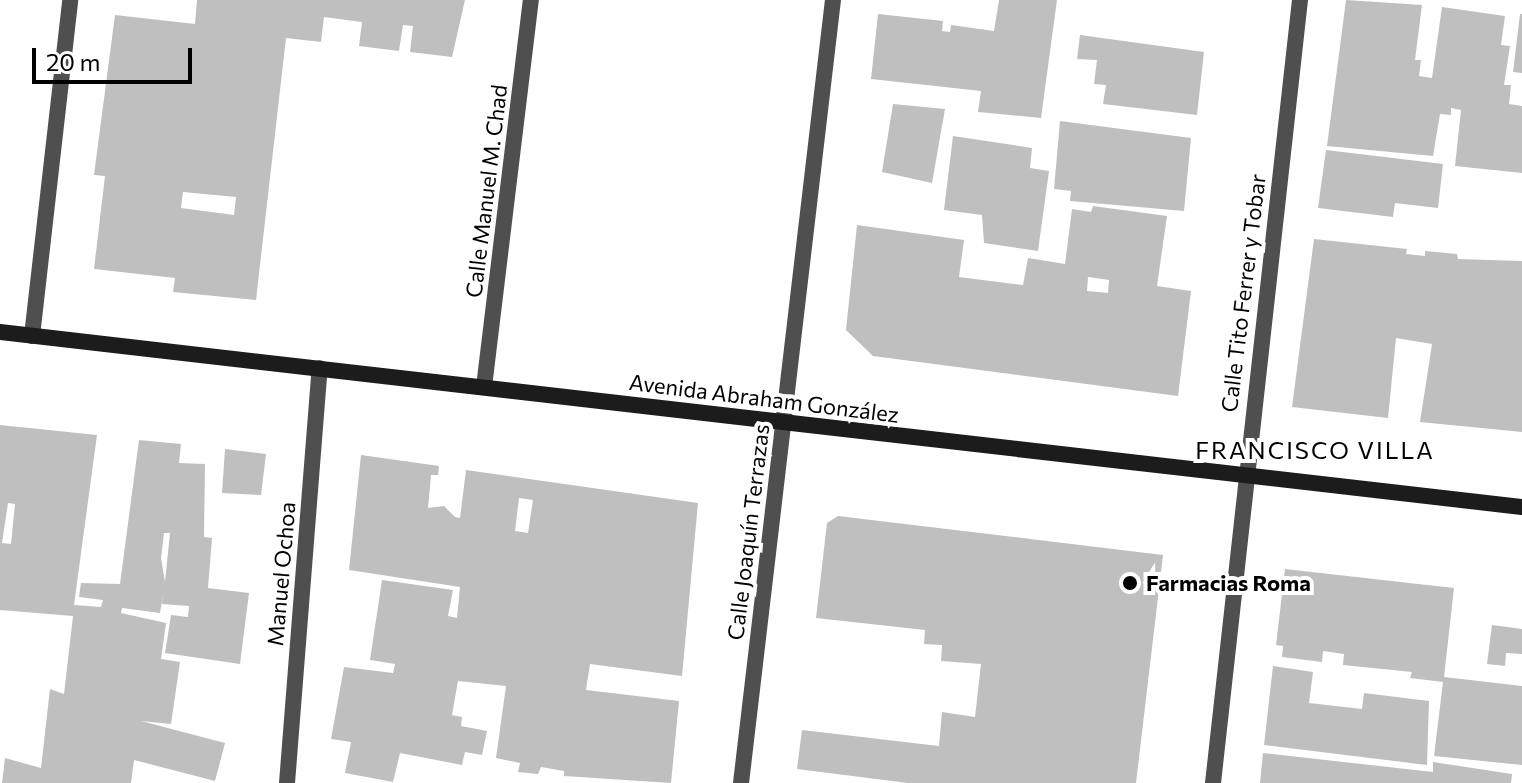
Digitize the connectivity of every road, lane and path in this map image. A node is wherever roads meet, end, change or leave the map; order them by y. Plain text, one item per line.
1 (70, 0) edge
2 (531, 0) edge
3 (833, 0) edge
4 (1300, 0) edge
5 (0, 332) edge
6 (32, 336) junction
7 (320, 368) junction
8 (484, 387) junction
9 (783, 422) junction
10 (1244, 475) junction
11 (1522, 507) edge
12 (287, 783) edge
13 (741, 783) edge
14 (1213, 783) edge

1 - 6 street
2 - 8 street, Calle Manuel M. Chad
3 - 9 street, Calle Joaquín Terrazas
4 - 10 street, Calle Tito Ferrer y Tobar
5 - 6 main road, Avenida Abraham González
6 - 7 main road, Avenida Abraham González
7 - 8 main road, Avenida Abraham González
7 - 12 street, Manuel Ochoa
8 - 9 main road, Avenida Abraham González
9 - 10 main road, Avenida Abraham González
9 - 13 street, Calle Joaquín Terrazas
10 - 11 main road, Avenida Abraham González
10 - 14 street, Calle Tito Ferrer y Tobar

